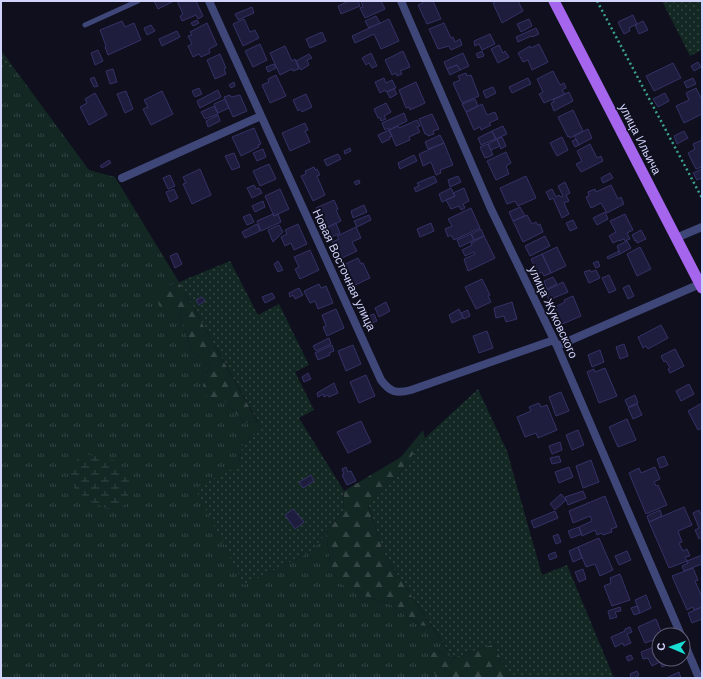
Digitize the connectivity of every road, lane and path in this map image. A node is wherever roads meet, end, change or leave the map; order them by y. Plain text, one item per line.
1 (138, 1) edge
2 (209, 1) edge
3 (401, 1) edge
4 (554, 1) edge
5 (597, 1) edge
6 (85, 25) dead end
7 (261, 116) junction
8 (122, 178) dead end
9 (702, 198) edge
10 (702, 226) edge
11 (676, 238) junction
12 (701, 286) edge
13 (555, 343) junction
14 (678, 627) edge
15 (691, 659) edge
16 (699, 678) edge

1 - 6 lane
2 - 7 street, Новая Восточная улица
3 - 13 street, улица Жуковского
4 - 11 main road, улица Ильича
5 - 9 path
7 - 8 street
7 - 13 street, Новая Восточная улица
10 - 11 street
11 - 12 main road, улица Ильича
12 - 13 street, Новая Восточная улица
13 - 14 street, улица Жуковского
15 - 16 street

